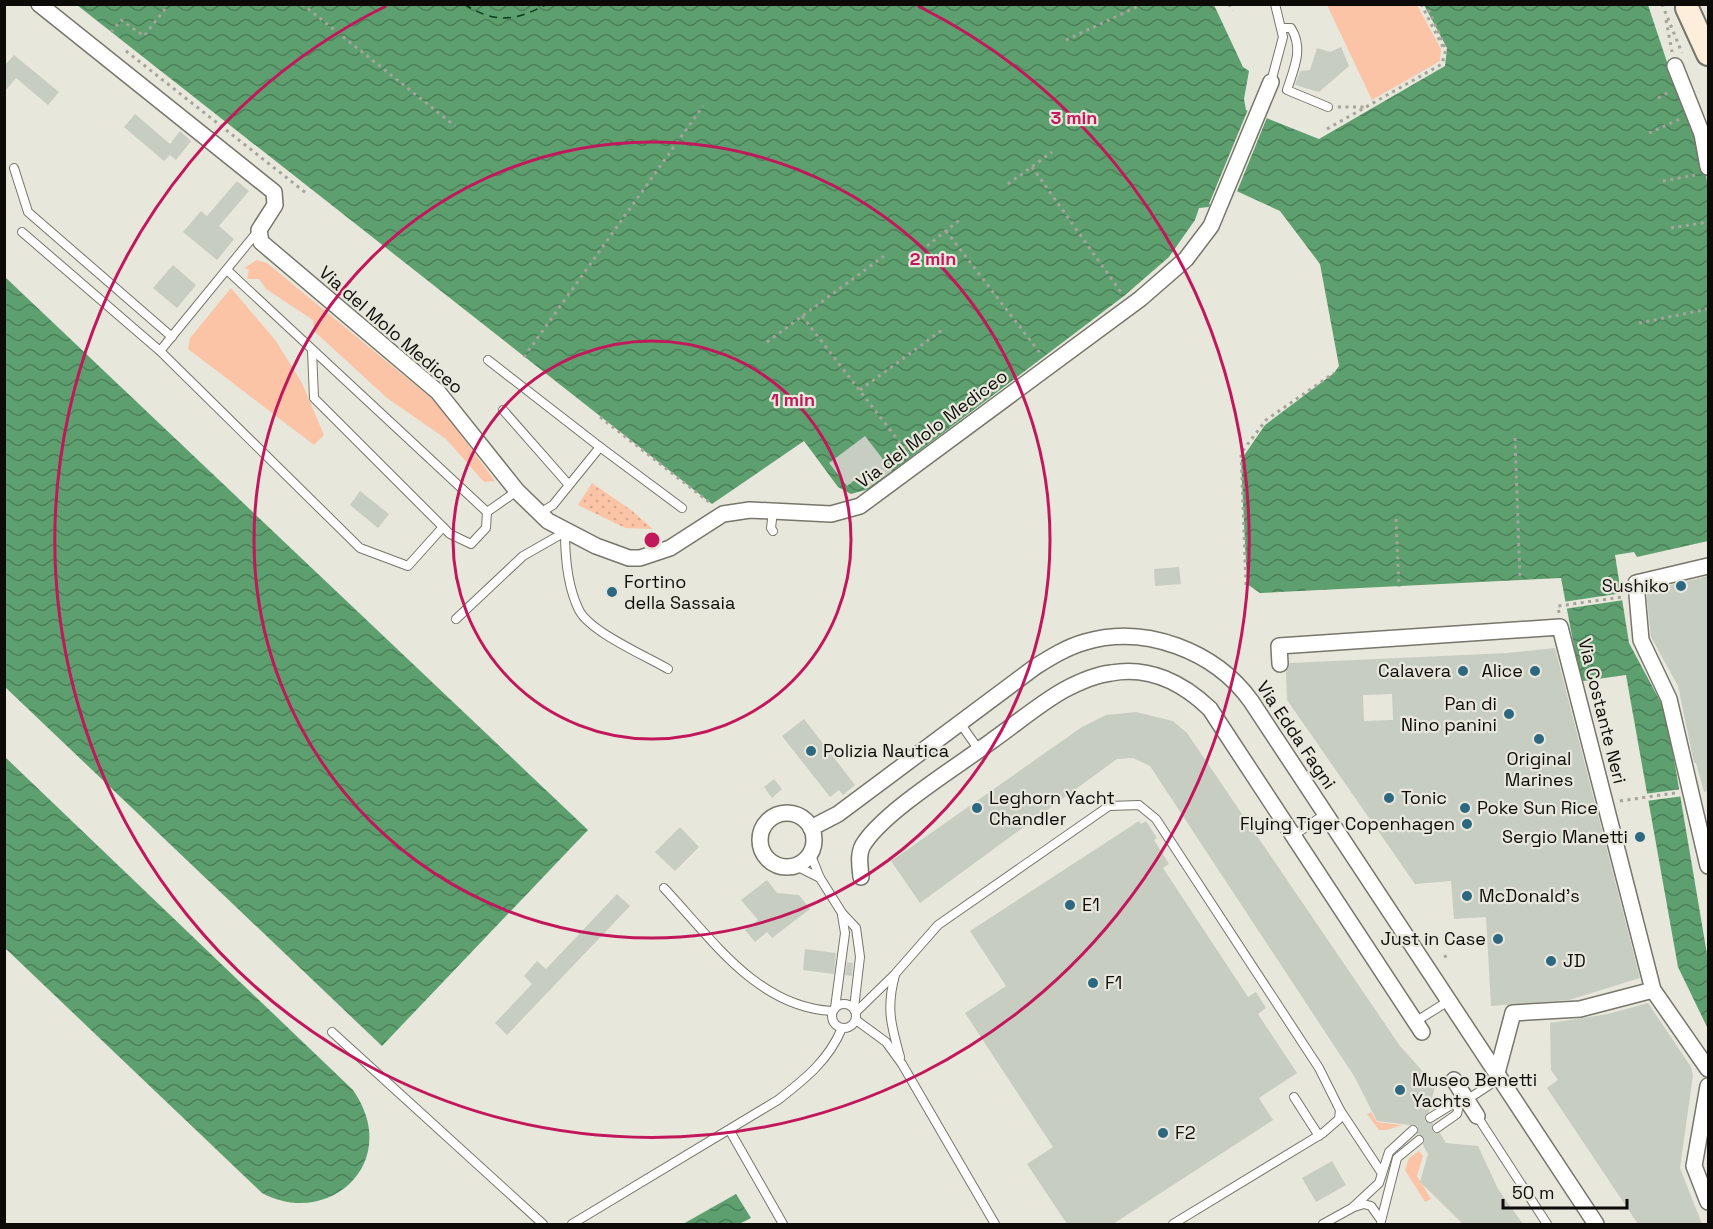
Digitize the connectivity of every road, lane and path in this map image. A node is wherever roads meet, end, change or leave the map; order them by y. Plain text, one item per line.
1 (39, 4) edge
2 (169, 4) edge
3 (302, 4) edge
4 (1143, 4) edge
5 (1229, 4) edge
6 (1275, 4) edge
7 (1424, 4) edge
8 (1678, 8) edge
9 (1232, 11) dead end
10 (1708, 22) edge
11 (1282, 28) junction
12 (111, 32) dead end
13 (1066, 40) dead end
14 (118, 45) dead end
15 (1708, 54) edge
16 (1675, 66) joint
17 (1271, 82) joint
18 (703, 106) dead end
19 (1328, 107) joint
20 (1690, 114) dead end
21 (454, 126) dead end
22 (1327, 129) dead end
23 (1649, 133) dead end
24 (1052, 152) dead end
25 (1032, 167) junction
26 (14, 168) dead end
27 (1707, 170) edge
28 (1663, 181) dead end
29 (1008, 184) dead end
30 (306, 193) dead end
31 (962, 218) dead end
32 (1708, 222) edge
33 (1671, 228) dead end
34 (259, 230) junction
35 (946, 231) junction
36 (22, 232) dead end
37 (927, 246) dead end
38 (884, 256) dead end
39 (227, 270) junction
40 (1124, 296) dead end
41 (1708, 309) edge
42 (802, 316) junction
43 (1639, 323) dead end
44 (942, 330) dead end
45 (172, 337) junction
46 (767, 342) dead end
47 (312, 350) junction
48 (160, 351) junction
49 (524, 357) dead end
50 (1044, 358) dead end
51 (488, 360) dead end
52 (1334, 373) dead end
53 (860, 390) junction
54 (503, 410) dead end
55 (600, 417) dead end
56 (1515, 438) dead end
57 (600, 447) junction
58 (911, 457) dead end
59 (569, 485) junction
60 (517, 492) junction
61 (709, 502) dead end
62 (682, 508) dead end
63 (773, 511) junction
64 (487, 512) junction
65 (538, 513) junction
66 (1396, 519) dead end
67 (442, 527) junction
68 (773, 531) dead end
69 (565, 532) junction
70 (1708, 566) edge
71 (1520, 580) dead end
72 (1246, 585) dead end
73 (1399, 587) dead end
74 (1628, 596) dead end
75 (1559, 612) dead end
76 (456, 619) dead end
77 (1280, 664) dead end
78 (668, 669) dead end
79 (960, 723) junction
80 (980, 750) junction
81 (1684, 792) dead end
82 (1622, 801) dead end
83 (1325, 814) junction
84 (811, 828) junction
85 (1293, 836) junction
86 (810, 853) junction
87 (796, 866) junction
88 (1708, 866) edge
89 (820, 878) junction
90 (861, 878) dead end
91 (664, 888) dead end
92 (842, 913) junction
93 (1450, 954) dead end
94 (1444, 957) dead end
95 (895, 974) junction
96 (1653, 990) junction
97 (1450, 1000) junction
98 (833, 1010) junction
99 (855, 1013) junction
100 (1419, 1027) joint
101 (842, 1028) junction
102 (332, 1032) dead end
103 (902, 1064) junction
104 (1708, 1070) edge
105 (1498, 1076) junction
106 (1454, 1080) dead end
107 (1708, 1086) edge
108 (1294, 1097) dead end
109 (1463, 1103) junction
110 (1340, 1110) junction
111 (1477, 1116) joint
112 (1430, 1118) dead end
113 (1437, 1128) dead end
114 (1413, 1130) dead end
115 (730, 1131) junction
116 (1319, 1136) junction
117 (1419, 1140) dead end
118 (1381, 1172) junction
119 (1708, 1202) edge
120 (1352, 1208) junction
121 (1381, 1223) edge
122 (543, 1224) edge
123 (572, 1224) edge
124 (783, 1224) edge
125 (995, 1224) edge
126 (1173, 1224) edge
127 (1323, 1224) edge
128 (1547, 1224) edge
129 (1596, 1224) edge

1 - 34 street
2 - 12 path
3 - 21 path
4 - 13 path
5 - 9 path
6 - 11 lane, Via del Molo Mediceo
7 - 19 path
7 - 22 path
8 - 10 main road
8 - 15 main road
8 - 16 path
11 - 17 lane, Via del Molo Mediceo
11 - 19 lane
14 - 30 path
16 - 27 street
17 - 63 street, Via del Molo Mediceo
18 - 49 path
20 - 23 path
24 - 25 path
25 - 29 path
25 - 40 path
26 - 45 lane
27 - 28 path
31 - 35 path
32 - 33 path
34 - 39 lane
34 - 60 street, Via del Molo Mediceo
35 - 37 path
35 - 50 path
36 - 48 lane
38 - 42 path
39 - 45 lane
39 - 47 lane
41 - 43 path
42 - 46 path
42 - 53 path
44 - 53 path
45 - 48 lane
47 - 64 lane
47 - 67 lane
48 - 67 lane
51 - 57 lane
52 - 72 path
53 - 58 path
54 - 59 lane
55 - 61 path
56 - 71 path
57 - 59 lane
57 - 62 lane
59 - 65 lane
60 - 64 lane
60 - 65 street, Via del Molo Mediceo
63 - 68 lane
63 - 69 street, Via del Molo Mediceo
64 - 67 lane
65 - 69 street, Via del Molo Mediceo
66 - 73 path
69 - 76 lane
69 - 78 lane
70 - 88 street
74 - 75 path
77 - 96 street, Via Costante Neri
79 - 80 lane
79 - 83 street, Via Edda Fagni
79 - 84 street, Via Edda Fagni
80 - 85 street
80 - 90 street
81 - 82 path
83 - 85 lane
83 - 97 street, Via Edda Fagni
84 - 86 street
84 - 87 street
85 - 100 street
86 - 87 street
86 - 89 lane
87 - 89 lane
89 - 92 lane
91 - 98 lane
92 - 98 lane
92 - 99 lane
93 - 94 path
95 - 99 lane
95 - 103 lane
95 - 110 lane
96 - 104 street
96 - 105 street
97 - 100 lane
97 - 105 street, Via Edda Fagni
98 - 99 lane
98 - 101 lane
99 - 101 lane
99 - 103 lane
101 - 115 lane
102 - 122 lane
103 - 125 lane
105 - 109 lane
105 - 129 street, Via Edda Fagni
106 - 109 street
107 - 119 street
108 - 116 lane
109 - 111 street
109 - 112 lane
109 - 113 lane
110 - 116 lane
110 - 118 lane
111 - 128 lane
114 - 118 lane
115 - 123 lane
115 - 124 lane
116 - 126 lane
117 - 121 lane
118 - 120 lane
120 - 121 lane
120 - 127 lane

